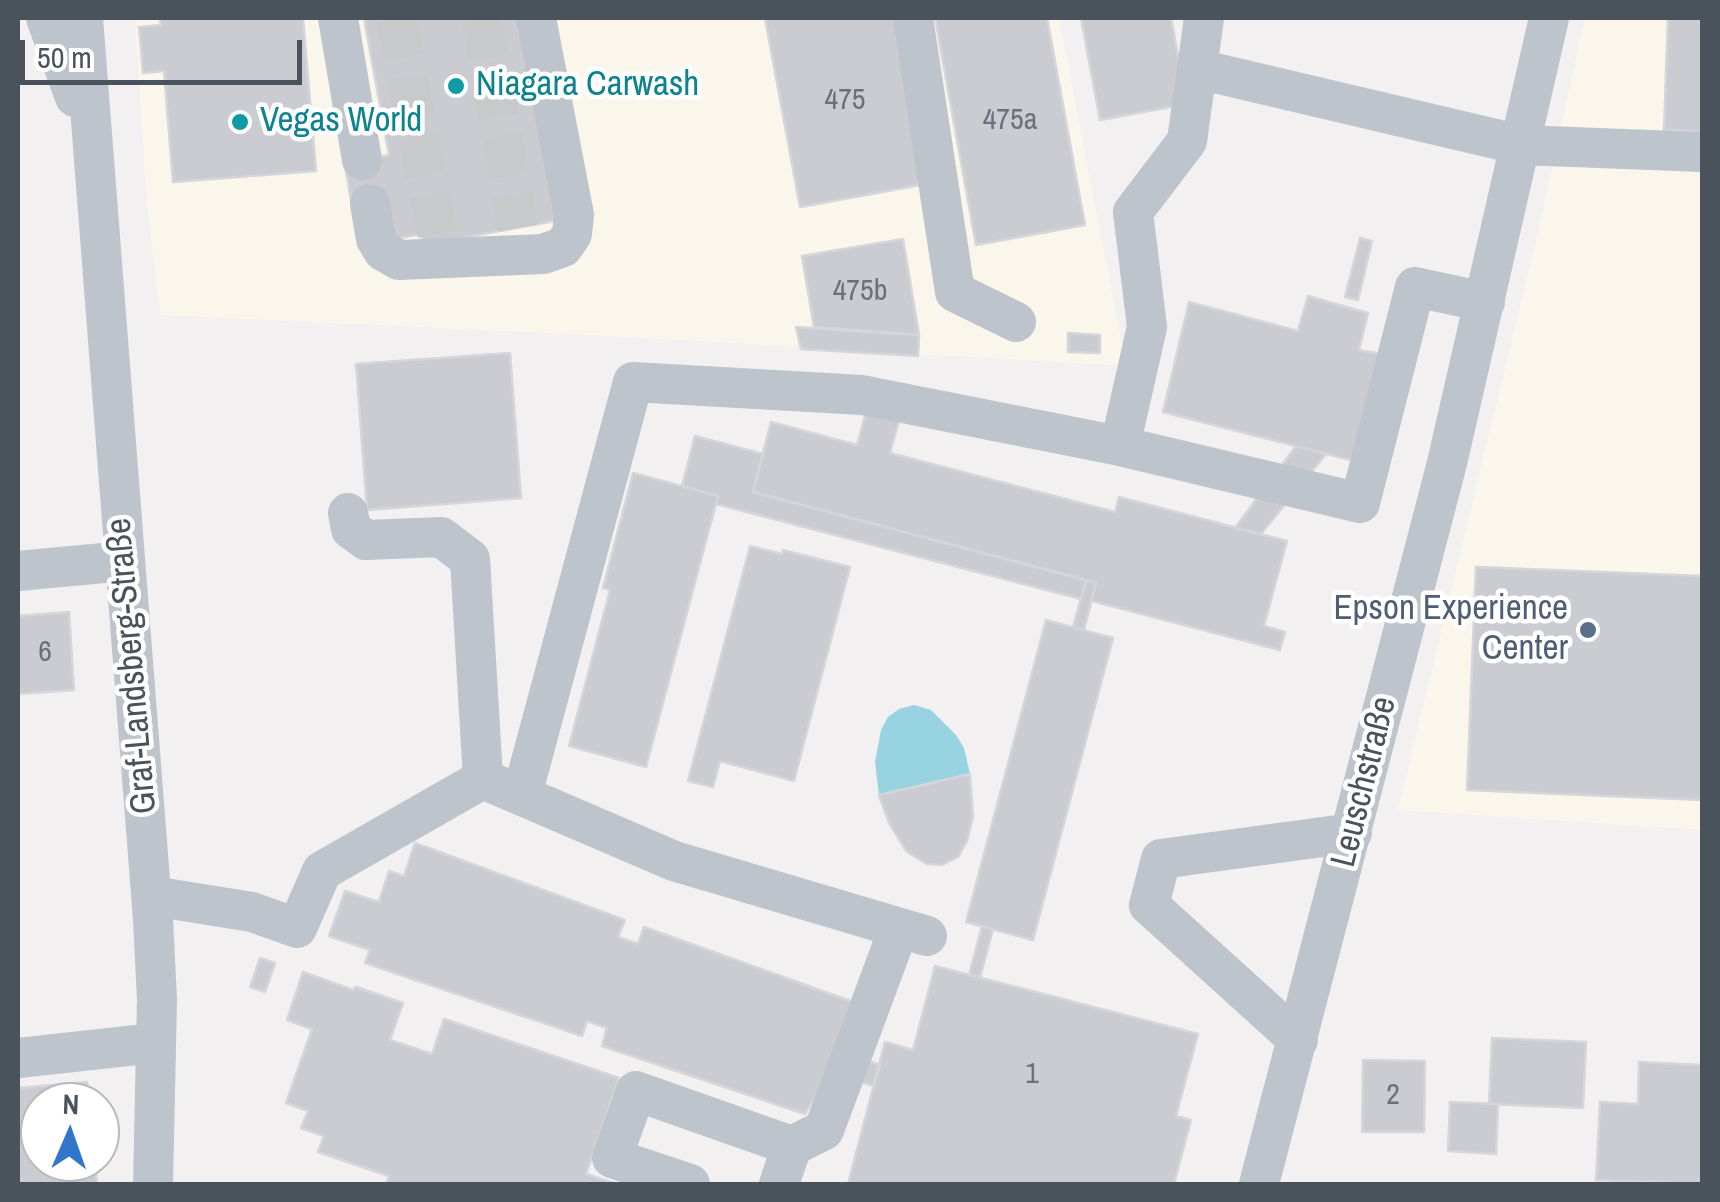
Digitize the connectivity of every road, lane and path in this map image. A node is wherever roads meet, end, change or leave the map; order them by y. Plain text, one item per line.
1 (46, 18) edge
2 (83, 18) edge
3 (338, 18) edge
4 (536, 18) edge
5 (913, 18) edge
6 (1204, 18) edge
7 (1549, 18) edge
8 (1215, 72) dead end
9 (1522, 145) junction
10 (93, 148) junction
11 (1702, 152) edge
12 (362, 160) dead end
13 (370, 204) dead end
14 (1485, 302) junction
15 (1016, 322) dead end
16 (1120, 446) junction
17 (348, 514) dead end
18 (125, 561) junction
19 (18, 571) edge
20 (484, 778) junction
21 (522, 795) junction
22 (1352, 833) junction
23 (152, 896) junction
24 (1298, 1040) junction
25 (156, 1042) junction
26 (18, 1058) edge
27 (792, 1146) junction
28 (154, 1184) edge
29 (690, 1184) edge
30 (779, 1184) edge
31 (1260, 1184) edge

1 - 10 street, Graf-Landsberg-Straße
2 - 10 street, Graf-Landsberg-Straße
3 - 12 street
4 - 13 street
5 - 15 street
6 - 16 street
7 - 9 street, Leuschstraße
8 - 9 street
9 - 11 street
9 - 14 street, Leuschstraße
10 - 18 street, Graf-Landsberg-Straße
14 - 16 street
14 - 22 street, Leuschstraße
16 - 21 street
17 - 20 street
18 - 19 street
18 - 23 street, Graf-Landsberg-Straße
20 - 21 street
20 - 23 street
21 - 27 street
22 - 24 street, Leuschstraße
22 - 24 street
23 - 25 street, Graf-Landsberg-Straße
24 - 31 street, Leuschstraße
25 - 26 street
25 - 28 street, Graf-Landsberg-Straße
27 - 29 street
27 - 30 street

